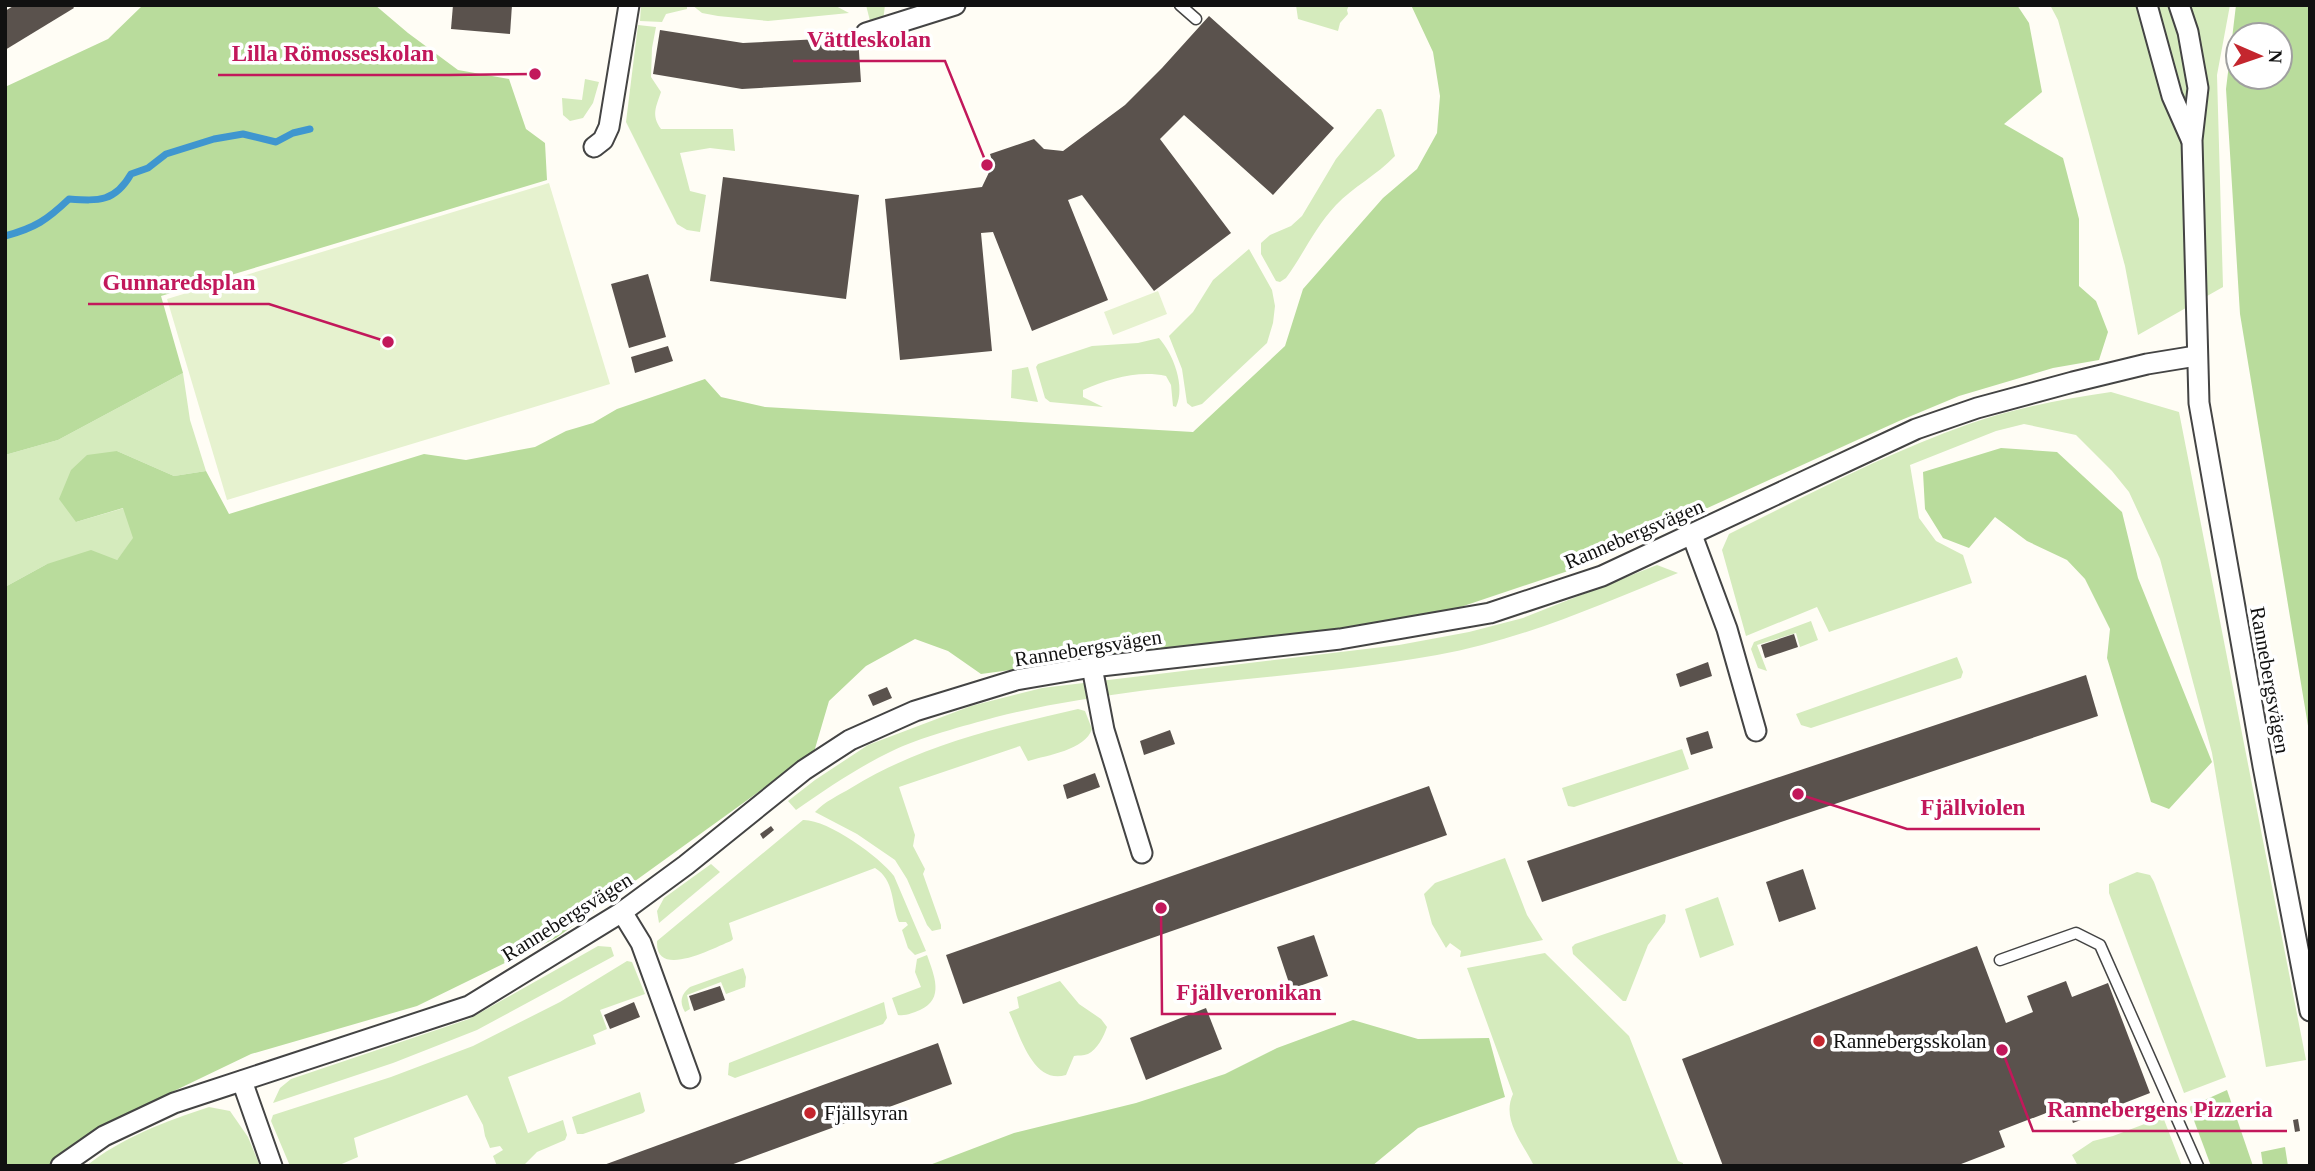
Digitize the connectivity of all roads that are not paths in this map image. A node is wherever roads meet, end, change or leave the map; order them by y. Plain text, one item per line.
1 (629, 5) edge
2 (955, 5) edge
3 (1180, 5) edge
4 (2147, 5) edge
5 (2179, 5) edge
6 (1196, 19) dead end
7 (866, 33) dead end
8 (2192, 140) junction
9 (594, 147) dead end
10 (2196, 356) junction
11 (1692, 535) junction
12 (1092, 667) junction
13 (1756, 731) dead end
14 (1142, 853) dead end
15 (622, 912) junction
16 (2000, 960) dead end
17 (2310, 1011) edge
18 (690, 1078) dead end
19 (242, 1081) junction
20 (61, 1166) edge
21 (272, 1166) edge
22 (2198, 1166) edge

1 - 9 street
2 - 7 street
3 - 6 lane
4 - 8 street, Rannebergsvägen
5 - 8 street, Rannebergsvägen
8 - 10 street, Rannebergsvägen
10 - 11 street, Rannebergsvägen
10 - 17 street, Rannebergsvägen
11 - 12 street, Rannebergsvägen
11 - 13 street
12 - 14 street
12 - 15 street, Rannebergsvägen
15 - 18 street
15 - 19 street, Rannebergsvägen
16 - 22 lane
19 - 20 street, Rannebergsvägen
19 - 21 street

